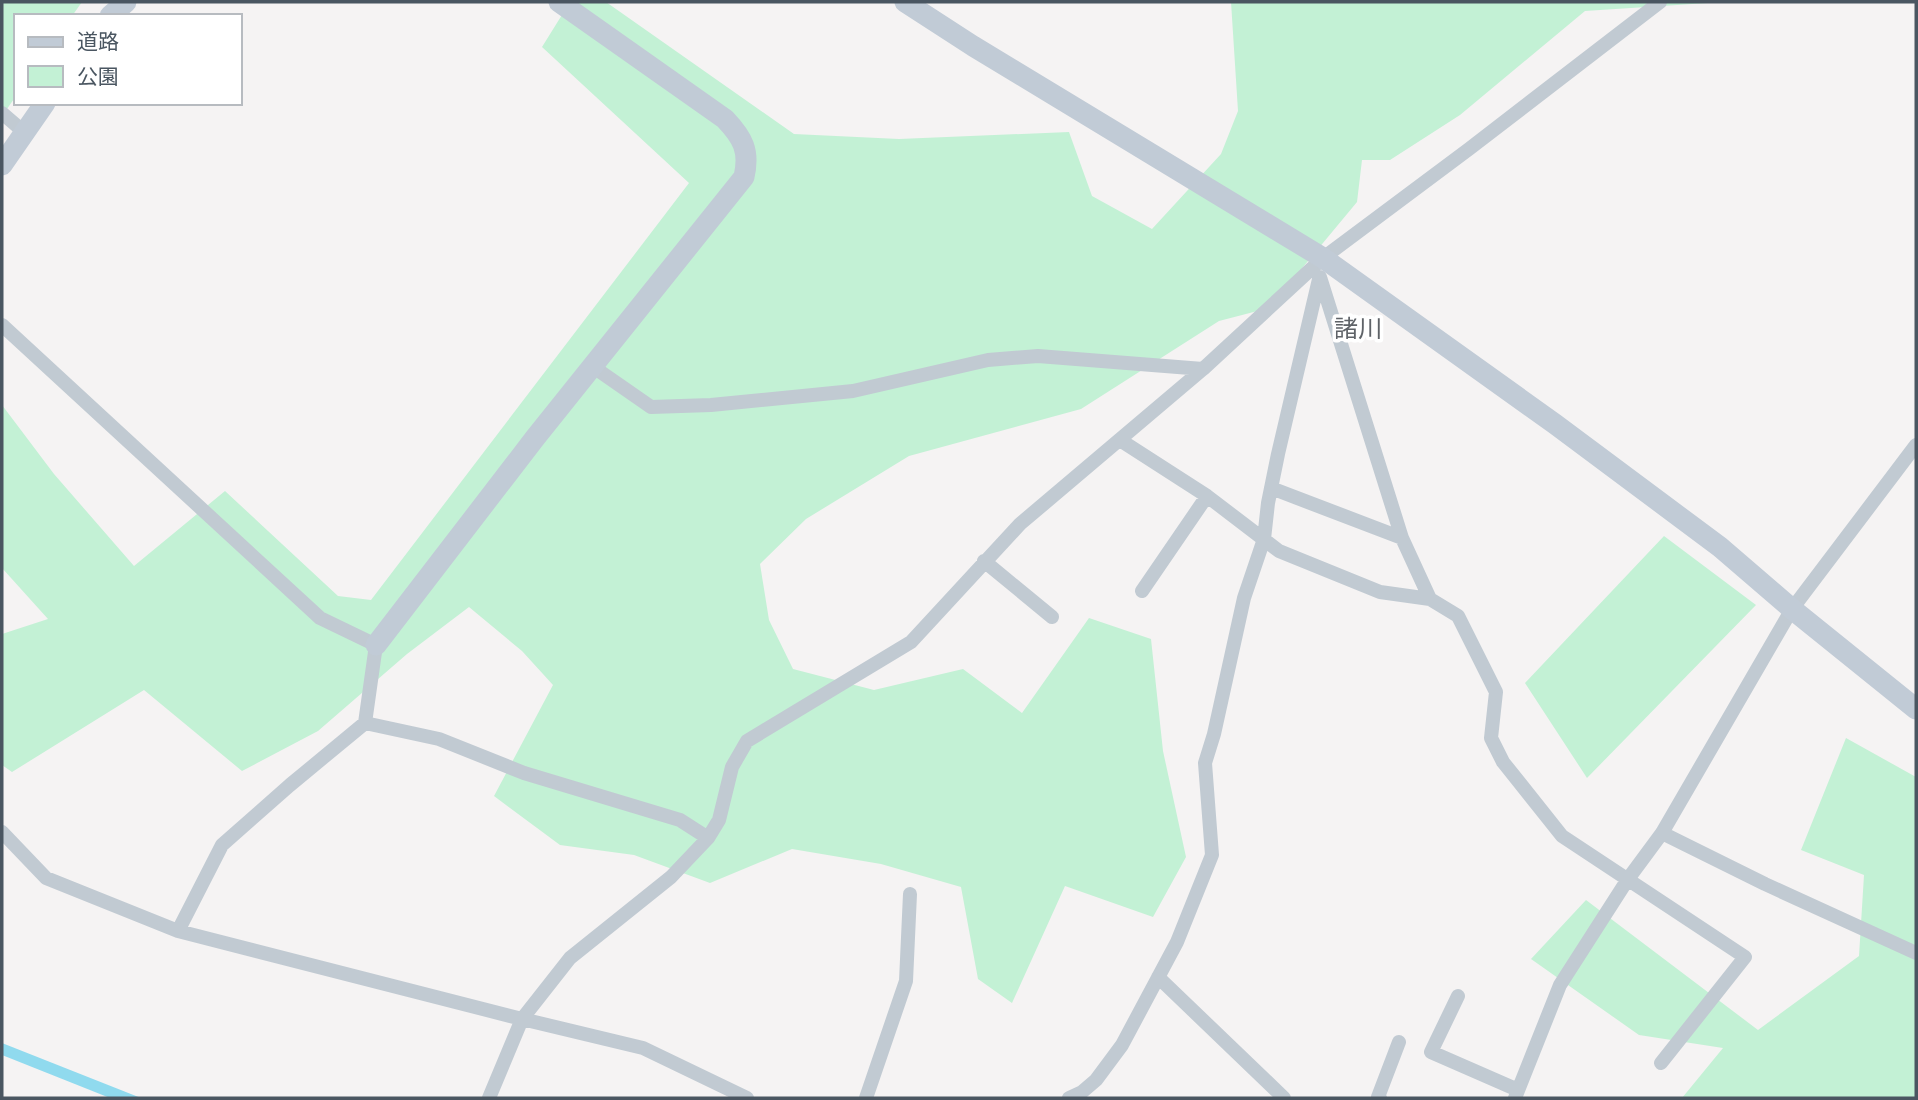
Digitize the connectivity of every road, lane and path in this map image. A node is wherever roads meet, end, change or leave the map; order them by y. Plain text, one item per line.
1 (126, 2) edge
2 (559, 2) edge
3 (905, 2) edge
4 (1660, 2) edge
5 (112, 14) edge
6 (44, 105) edge
7 (2, 113) edge
8 (24, 132) junction
9 (2, 165) edge
10 (1321, 267) junction
11 (2, 325) edge
12 (592, 366) junction
13 (1203, 369) junction
14 (1120, 440) junction
15 (1916, 445) edge
16 (1271, 488) junction
17 (1207, 496) junction
18 (1402, 538) junction
19 (1264, 539) junction
20 (984, 561) junction
21 (1142, 591) dead end
22 (1430, 599) junction
23 (1792, 609) junction
24 (1052, 617) dead end
25 (376, 645) junction
26 (1916, 709) edge
27 (365, 723) junction
28 (2, 832) edge
29 (1662, 833) junction
30 (708, 838) junction
31 (1628, 879) junction
32 (910, 894) dead end
33 (178, 931) junction
34 (1916, 953) edge
35 (1158, 977) junction
36 (1458, 996) dead end
37 (522, 1019) junction
38 (1399, 1042) dead end
39 (1661, 1063) dead end
40 (1516, 1094) edge
41 (489, 1098) edge
42 (747, 1098) edge
43 (866, 1098) edge
44 (1069, 1098) edge
45 (1284, 1098) edge
46 (1380, 1098) edge

1 - 5 street
2 - 12 street
3 - 10 street
4 - 10 street
6 - 8 street
7 - 8 street
8 - 9 street
10 - 13 street
10 - 16 street
10 - 18 street
10 - 23 street
11 - 25 street
12 - 13 street
12 - 25 street
13 - 14 street
14 - 17 street
14 - 20 street
15 - 23 street
16 - 18 street
16 - 19 street
17 - 19 street
17 - 21 street
18 - 22 street
19 - 22 street
19 - 35 street
20 - 24 street
20 - 30 street
22 - 31 street
23 - 26 street
23 - 29 street
25 - 27 street
27 - 30 street
27 - 33 street
28 - 33 street
29 - 31 street
29 - 34 street
30 - 37 street
31 - 39 street
31 - 40 street
32 - 43 street
33 - 37 street
35 - 44 street
35 - 45 street
36 - 40 street
37 - 41 street
37 - 42 street
38 - 46 street

